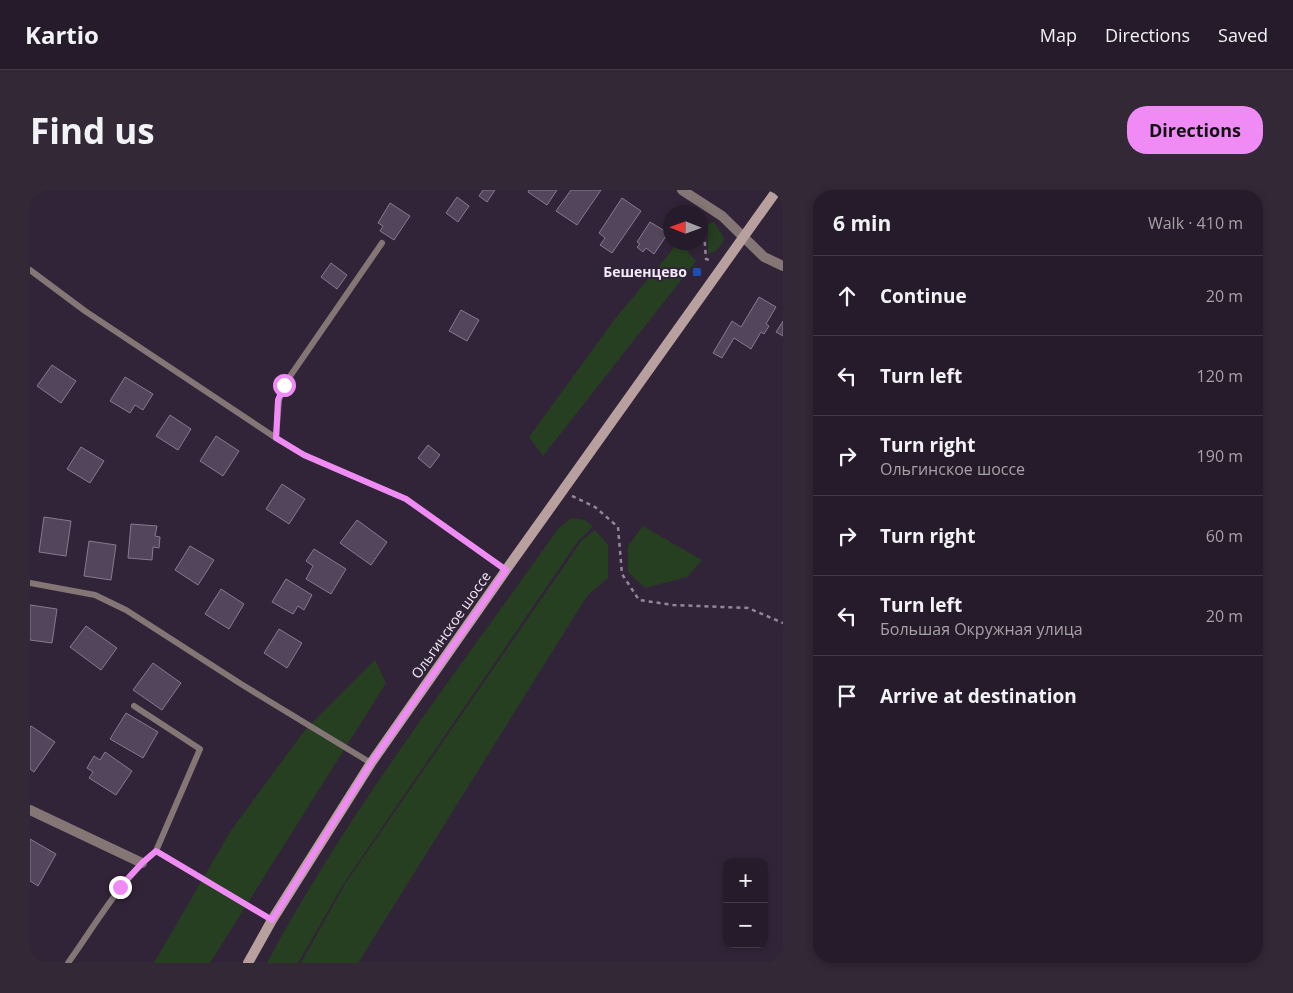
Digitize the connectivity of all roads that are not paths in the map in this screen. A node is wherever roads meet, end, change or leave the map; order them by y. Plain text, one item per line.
1 (682, 190) edge
2 (777, 190) edge
3 (744, 238) junction
4 (382, 243) dead end
5 (783, 266) edge
6 (30, 270) edge
7 (276, 438) junction
8 (506, 570) junction
9 (30, 583) edge
10 (134, 706) dead end
11 (371, 763) junction
12 (30, 810) edge
13 (156, 851) junction
14 (142, 863) junction
15 (272, 920) junction
16 (68, 963) edge
17 (248, 963) edge

1 - 3 street
2 - 3 main road, Ольгинское шоссе
3 - 5 street
3 - 8 main road, Ольгинское шоссе
4 - 7 lane
6 - 7 lane
7 - 8 lane
8 - 11 main road, Ольгинское шоссе
9 - 11 lane
10 - 13 lane
11 - 15 main road, Ольгинское шоссе
12 - 14 street
13 - 14 lane
13 - 15 lane
14 - 16 lane
15 - 17 main road, Ольгинское шоссе

